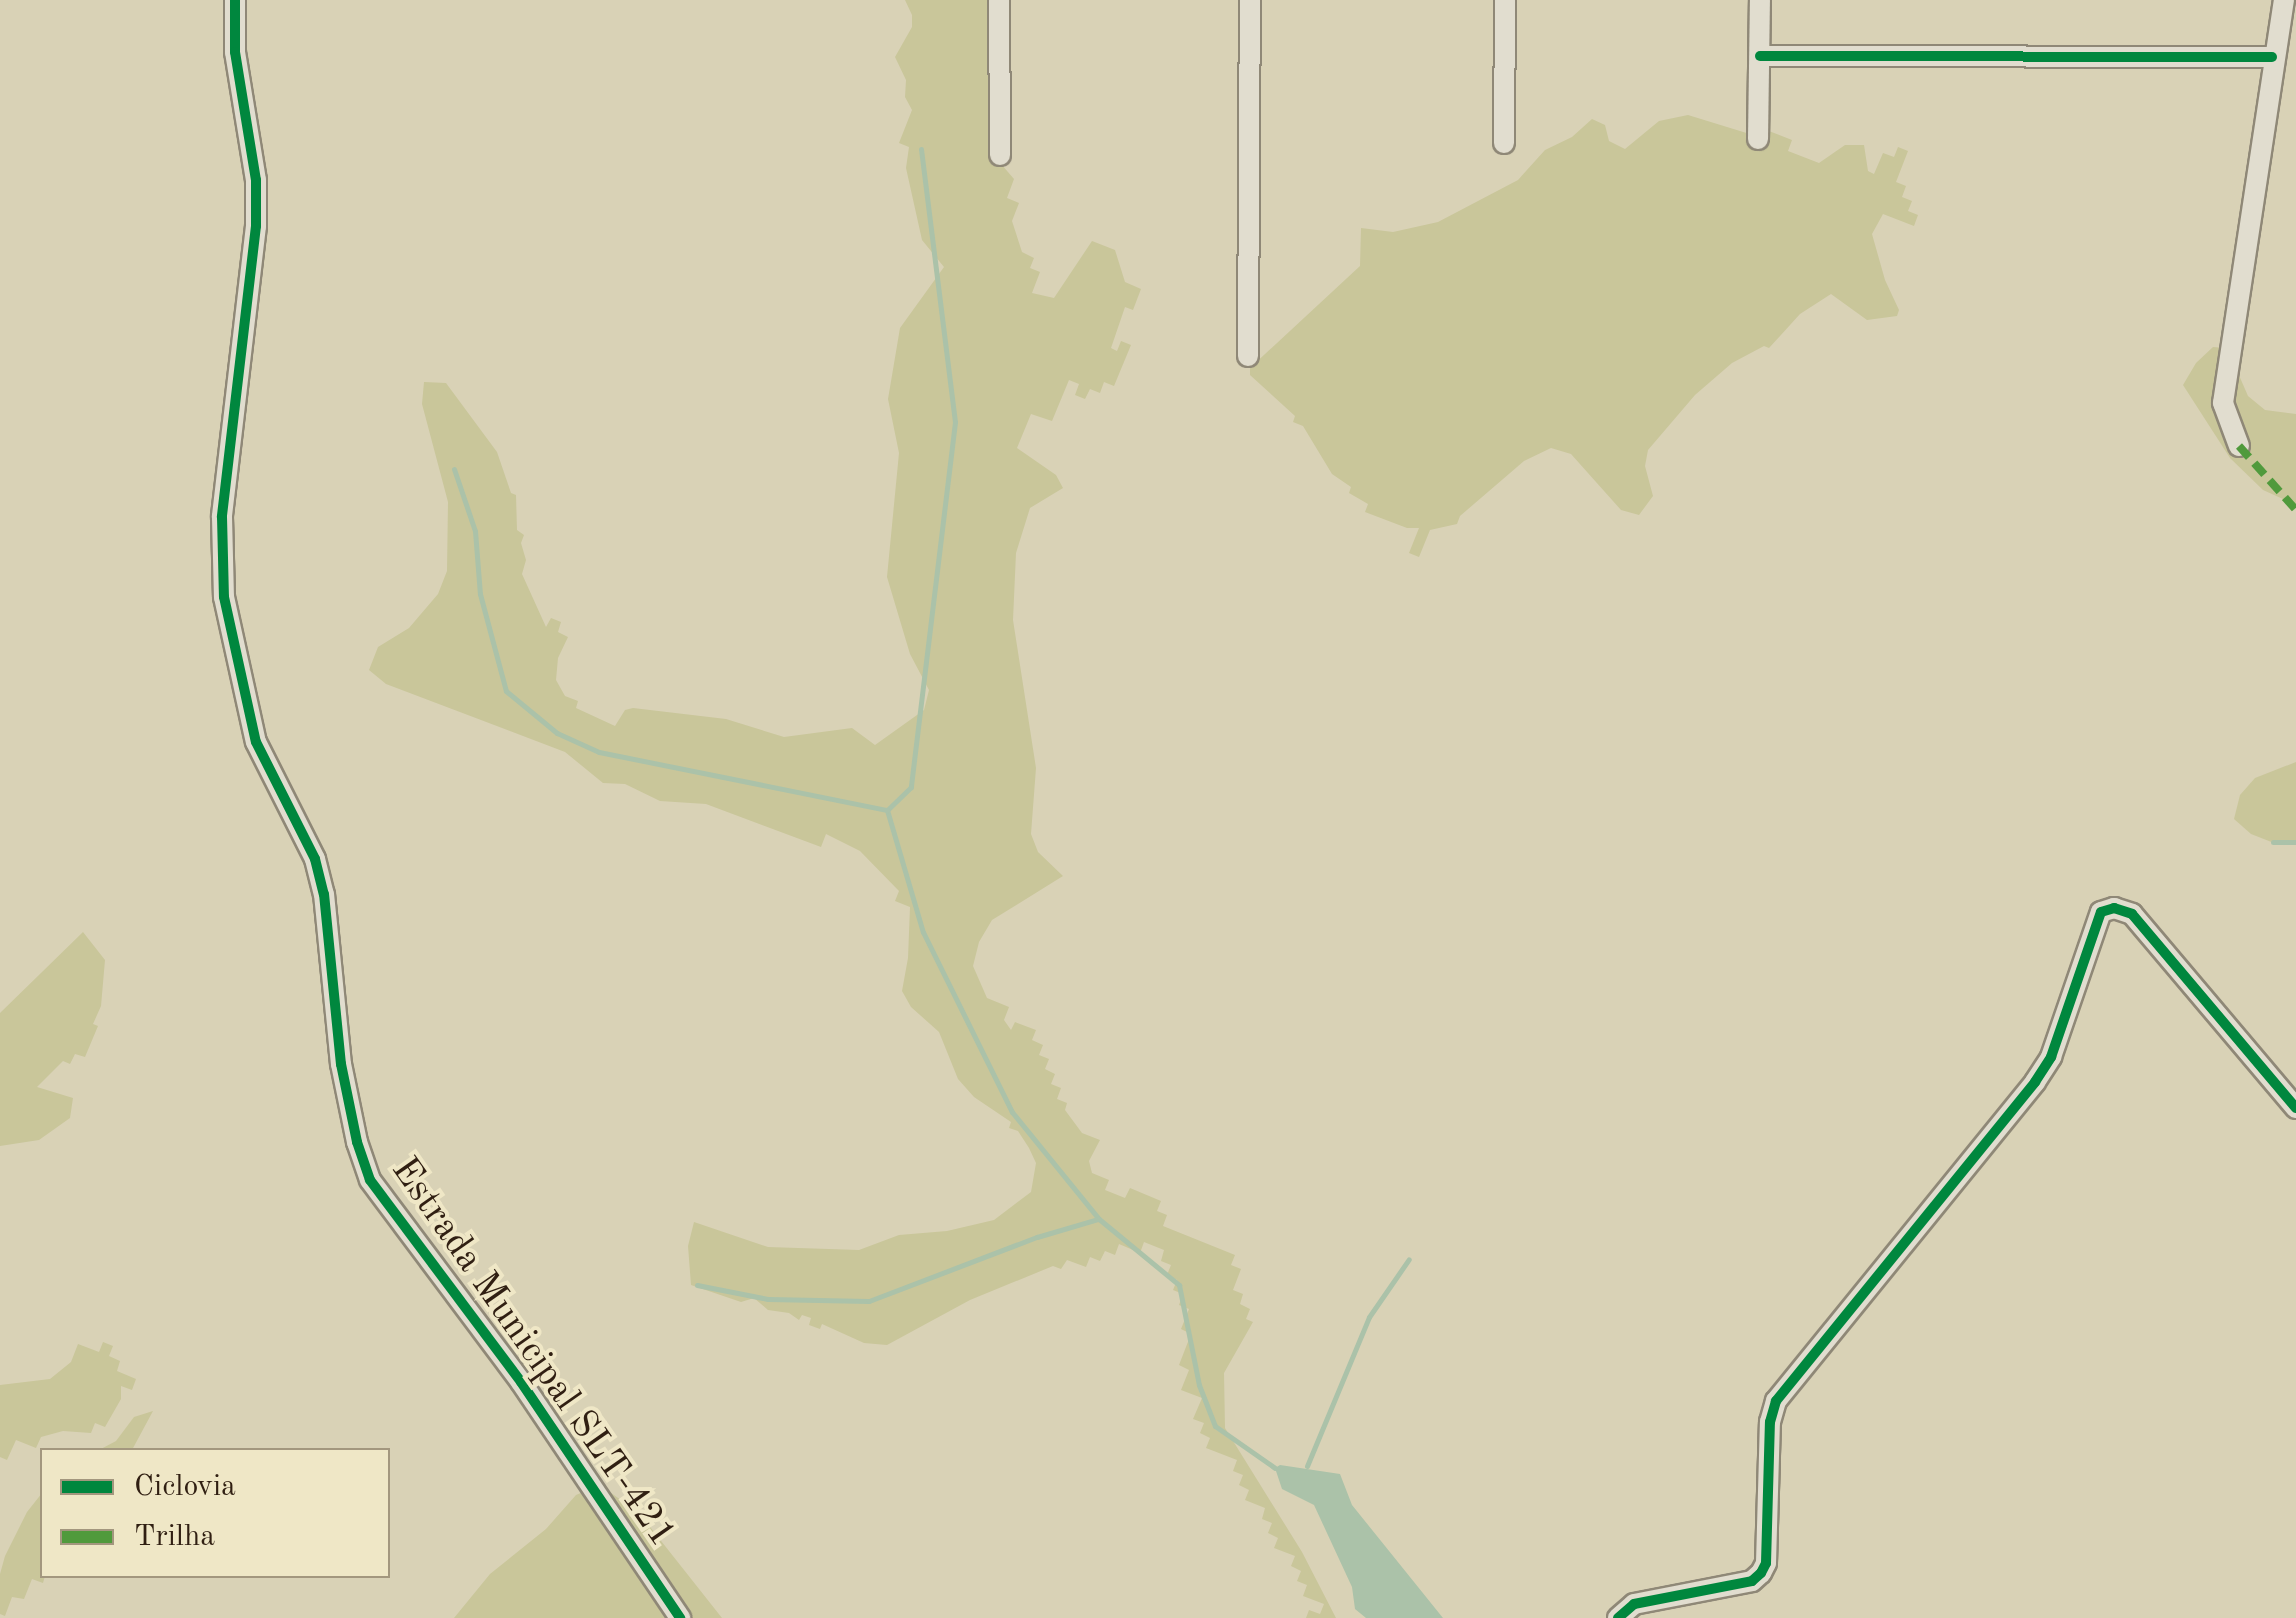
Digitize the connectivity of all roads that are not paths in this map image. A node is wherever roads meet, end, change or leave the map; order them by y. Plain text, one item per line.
1 (235, 0) edge
2 (999, 0) edge
3 (1250, 0) edge
4 (1506, 0) edge
5 (1760, 0) edge
6 (2284, 0) edge
7 (1760, 56) junction
8 (2272, 56) junction
9 (1758, 139) dead end
10 (1504, 143) dead end
11 (1000, 156) dead end
12 (1248, 356) dead end
13 (2239, 446) dead end
14 (2296, 1108) edge
15 (680, 1618) edge
16 (1618, 1618) edge

1 - 15 street, Estrada Municipal SLT-421
2 - 11 street
3 - 12 street
4 - 10 street
5 - 7 street
6 - 8 street
7 - 8 street
7 - 9 street
8 - 13 street
14 - 16 street

